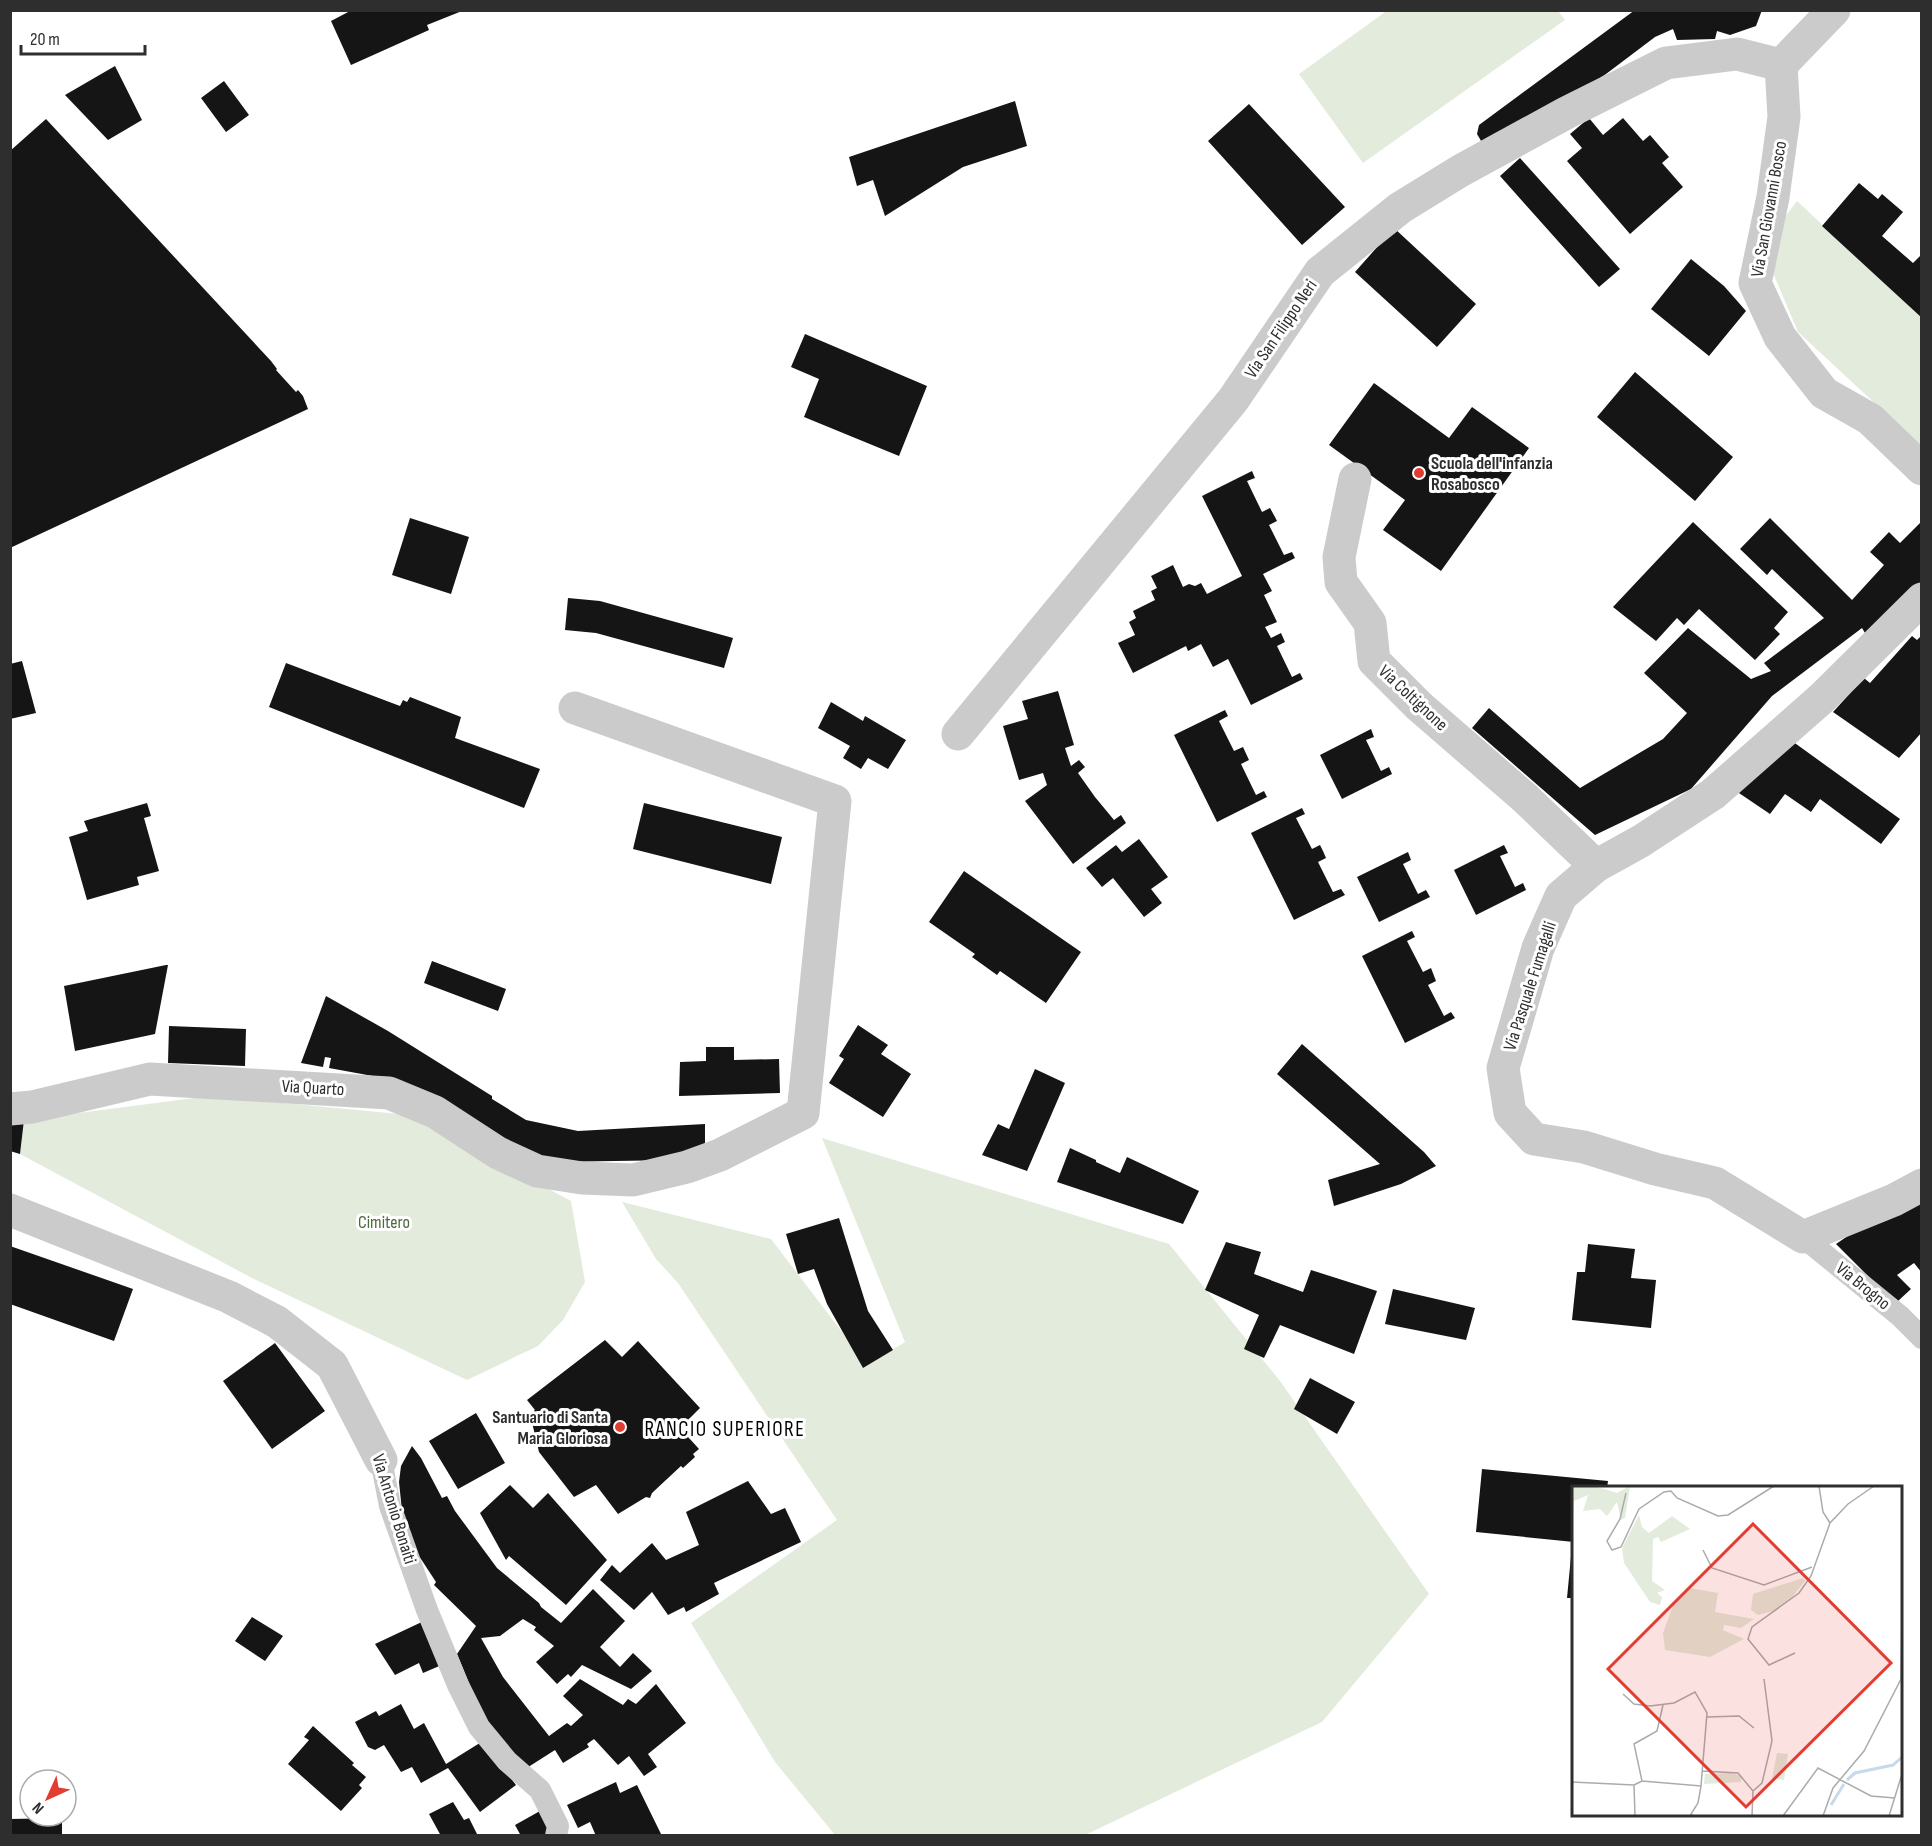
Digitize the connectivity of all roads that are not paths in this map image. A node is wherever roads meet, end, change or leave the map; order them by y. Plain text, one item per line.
1 (1834, 10) edge
2 (1781, 65) junction
3 (1922, 469) edge
4 (1355, 479) dead end
5 (1922, 599) edge
6 (575, 708) dead end
7 (958, 734) dead end
8 (1596, 866) junction
9 (10, 1109) edge
10 (1922, 1185) edge
11 (10, 1210) edge
12 (1803, 1237) junction
13 (1922, 1338) edge
14 (381, 1460) joint
15 (556, 1836) edge

1 - 2 street
2 - 3 street, Via San Giovanni Bosco
2 - 7 street, Via San Filippo Neri
4 - 8 street, Via Coltignone
5 - 8 street, Via Pasquale Fumagalli
6 - 9 street, Via Quarto
8 - 12 street, Via Pasquale Fumagalli
10 - 12 street
11 - 14 street, Via Antonio Bonaiti
12 - 13 lane, Via Brogno
14 - 15 lane, Via Antonio Bonaiti

